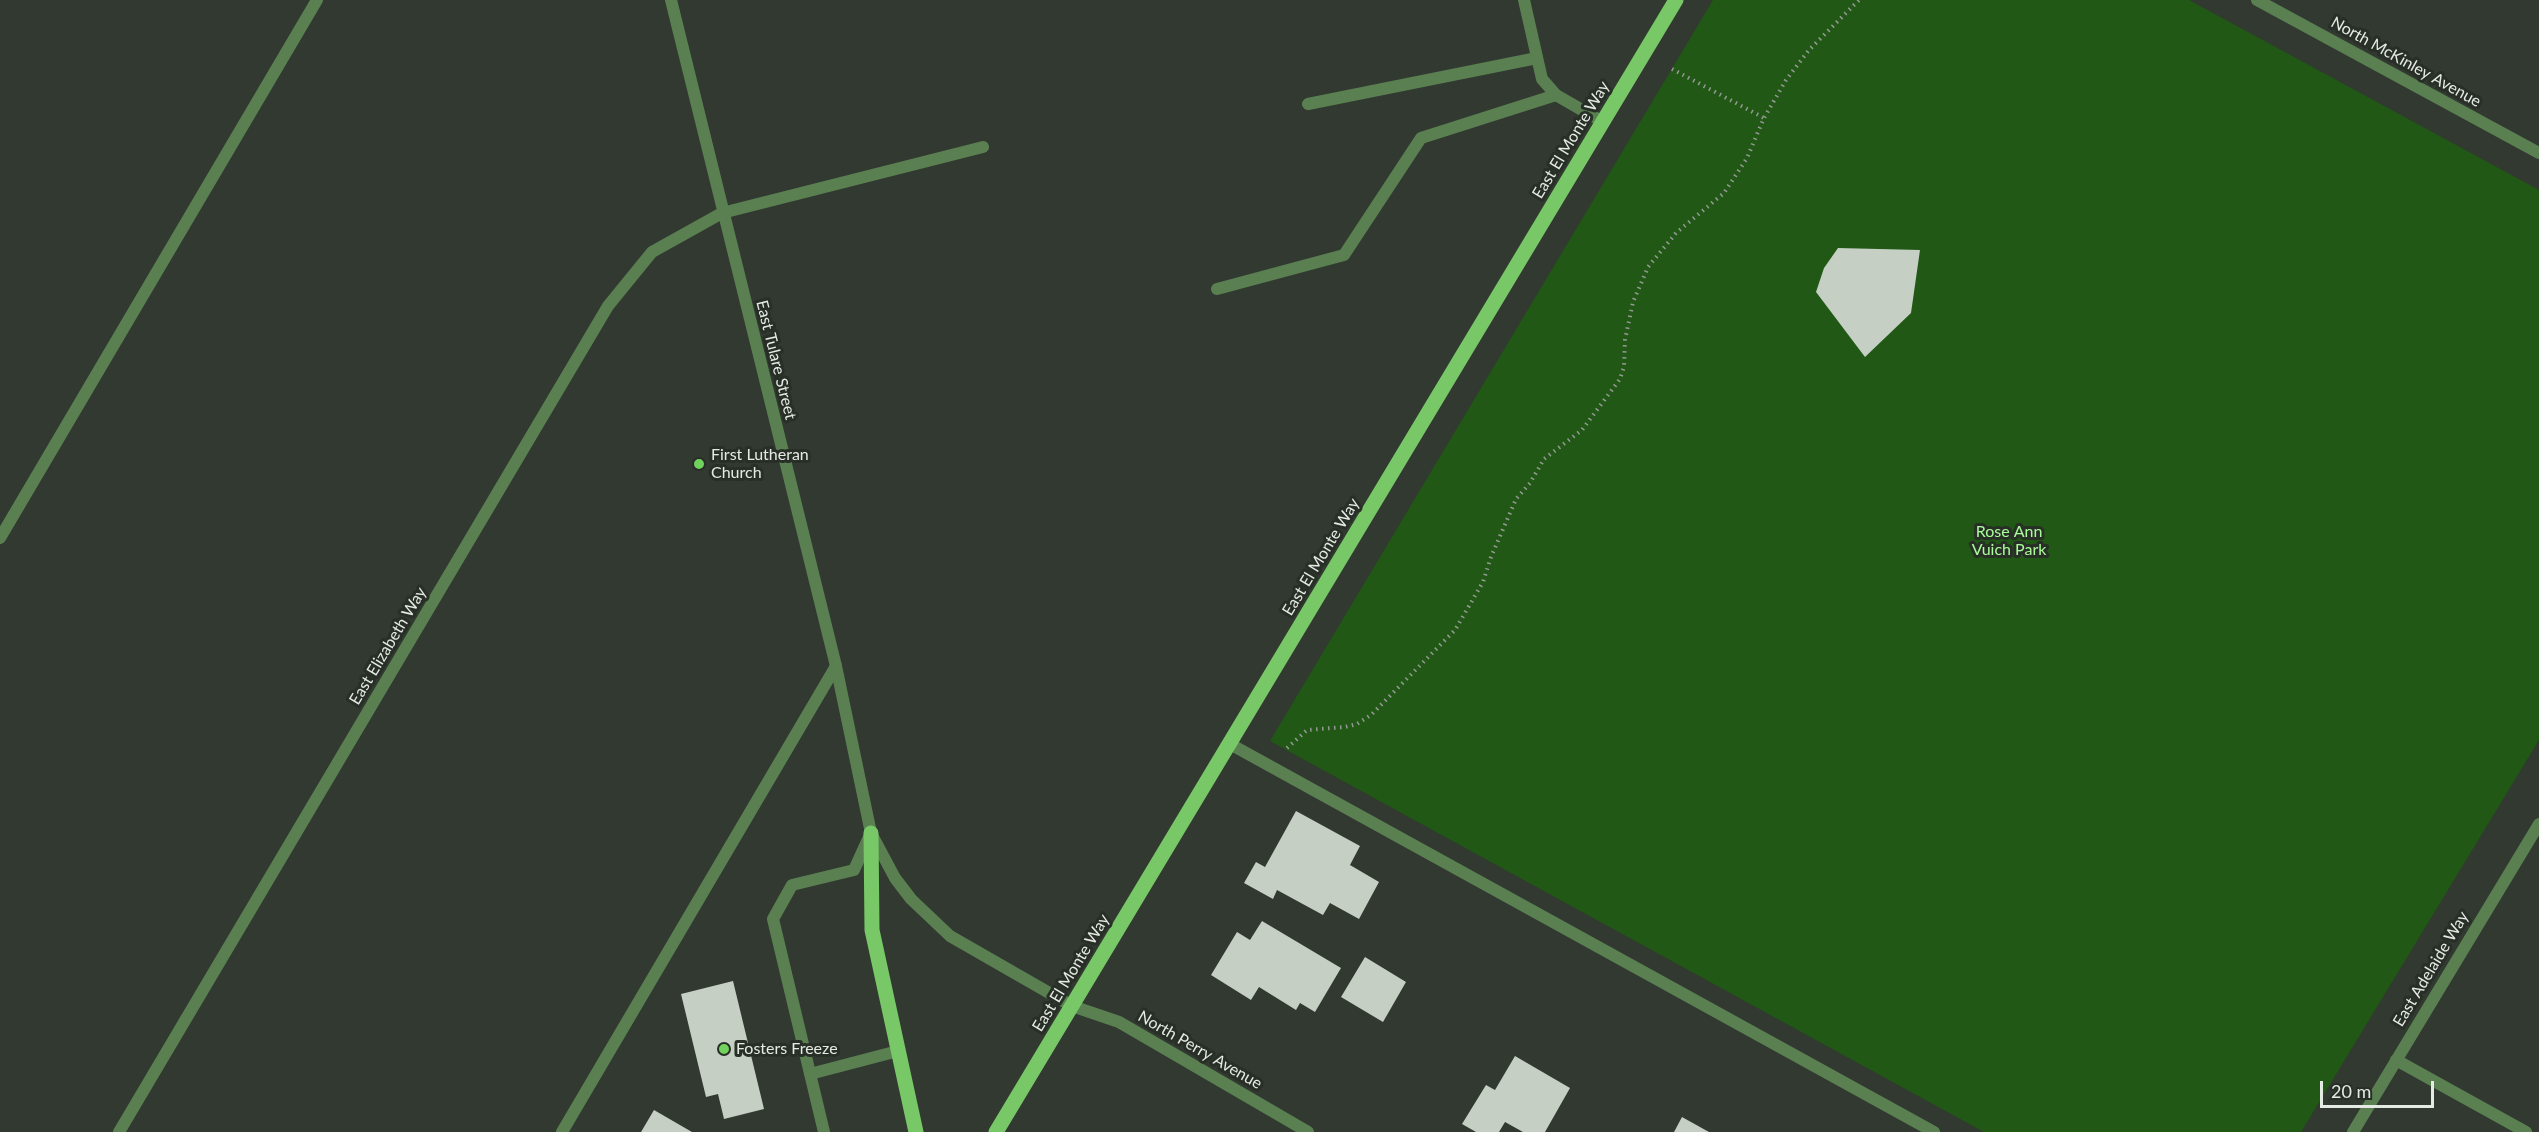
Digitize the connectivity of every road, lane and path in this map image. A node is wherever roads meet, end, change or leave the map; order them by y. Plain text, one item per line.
1 (317, 0) edge
2 (671, 0) edge
3 (1524, 0) edge
4 (1676, 0) edge
5 (1859, 0) edge
6 (2257, 0) edge
7 (1537, 58) junction
8 (1672, 69) dead end
9 (1556, 95) junction
10 (1308, 104) dead end
11 (1764, 118) junction
12 (1603, 122) junction
13 (983, 147) dead end
14 (2539, 153) edge
15 (722, 213) junction
16 (1217, 289) dead end
17 (0, 538) edge
18 (836, 666) junction
19 (1230, 744) junction
20 (1273, 768) junction
21 (2539, 824) edge
22 (871, 833) junction
23 (1072, 1006) junction
24 (898, 1051) junction
25 (2396, 1060) junction
26 (810, 1074) junction
27 (119, 1132) edge
28 (562, 1132) edge
29 (824, 1132) edge
30 (916, 1132) edge
31 (996, 1132) edge
32 (1308, 1132) edge
33 (1934, 1132) edge
34 (2353, 1132) edge
35 (2526, 1132) edge

1 - 17 street
2 - 15 street, East Tulare Street
3 - 7 street
4 - 12 main road, East El Monte Way
5 - 11 path
6 - 14 street, North McKinley Avenue
7 - 9 street
7 - 10 street
8 - 11 path
9 - 12 street
9 - 16 street
11 - 20 path
12 - 19 main road, East El Monte Way
13 - 15 street, East Elizabeth Way
15 - 18 street, East Tulare Street
15 - 27 street, East Elizabeth Way
18 - 22 street, East Tulare Street
18 - 28 street
19 - 20 street
19 - 23 main road, East El Monte Way
20 - 33 street
21 - 25 street, East Adelaide Way
22 - 23 street, North Perry Avenue
22 - 24 main road
22 - 26 street
23 - 31 main road, East El Monte Way
23 - 32 street, North Perry Avenue
24 - 26 street
24 - 30 main road
25 - 34 street, East Adelaide Way
25 - 35 street
26 - 29 street

